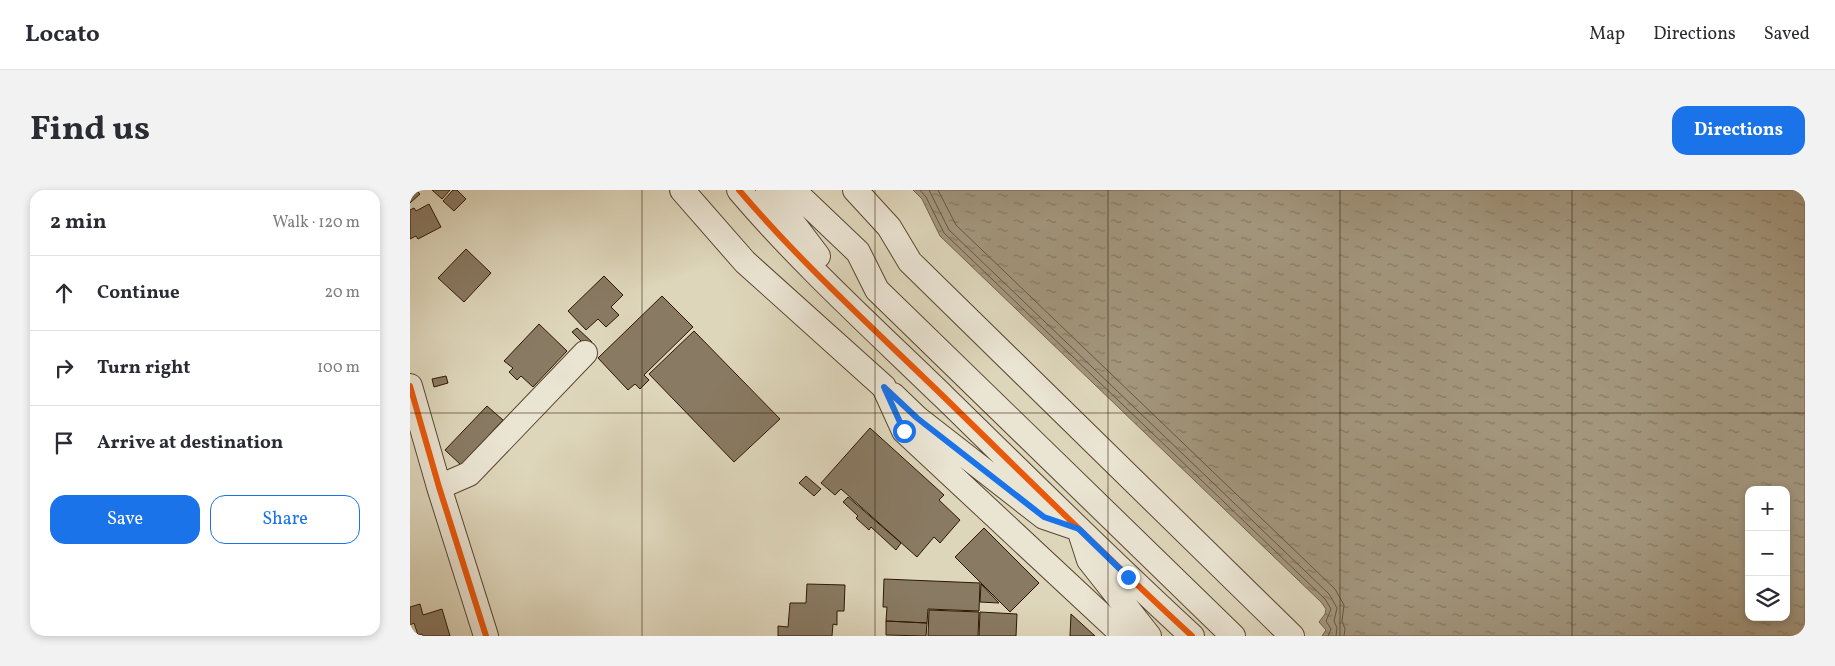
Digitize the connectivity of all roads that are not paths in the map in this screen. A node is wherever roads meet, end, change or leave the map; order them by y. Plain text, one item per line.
1 (682, 190) edge
2 (739, 190) edge
3 (768, 190) edge
4 (793, 190) edge
5 (855, 190) edge
6 (836, 292) junction
7 (585, 353) dead end
8 (884, 387) junction
9 (412, 400) edge
10 (439, 487) junction
11 (1079, 529) junction
12 (486, 636) edge
13 (1124, 636) edge
14 (1148, 636) edge
15 (1192, 636) edge
16 (1233, 636) edge
17 (1292, 636) edge

1 - 8 street
2 - 6 street
3 - 6 street
4 - 16 street
5 - 17 street
6 - 11 street
7 - 10 street
8 - 11 street
8 - 13 street
9 - 10 street
10 - 12 street
11 - 14 street
11 - 15 street

